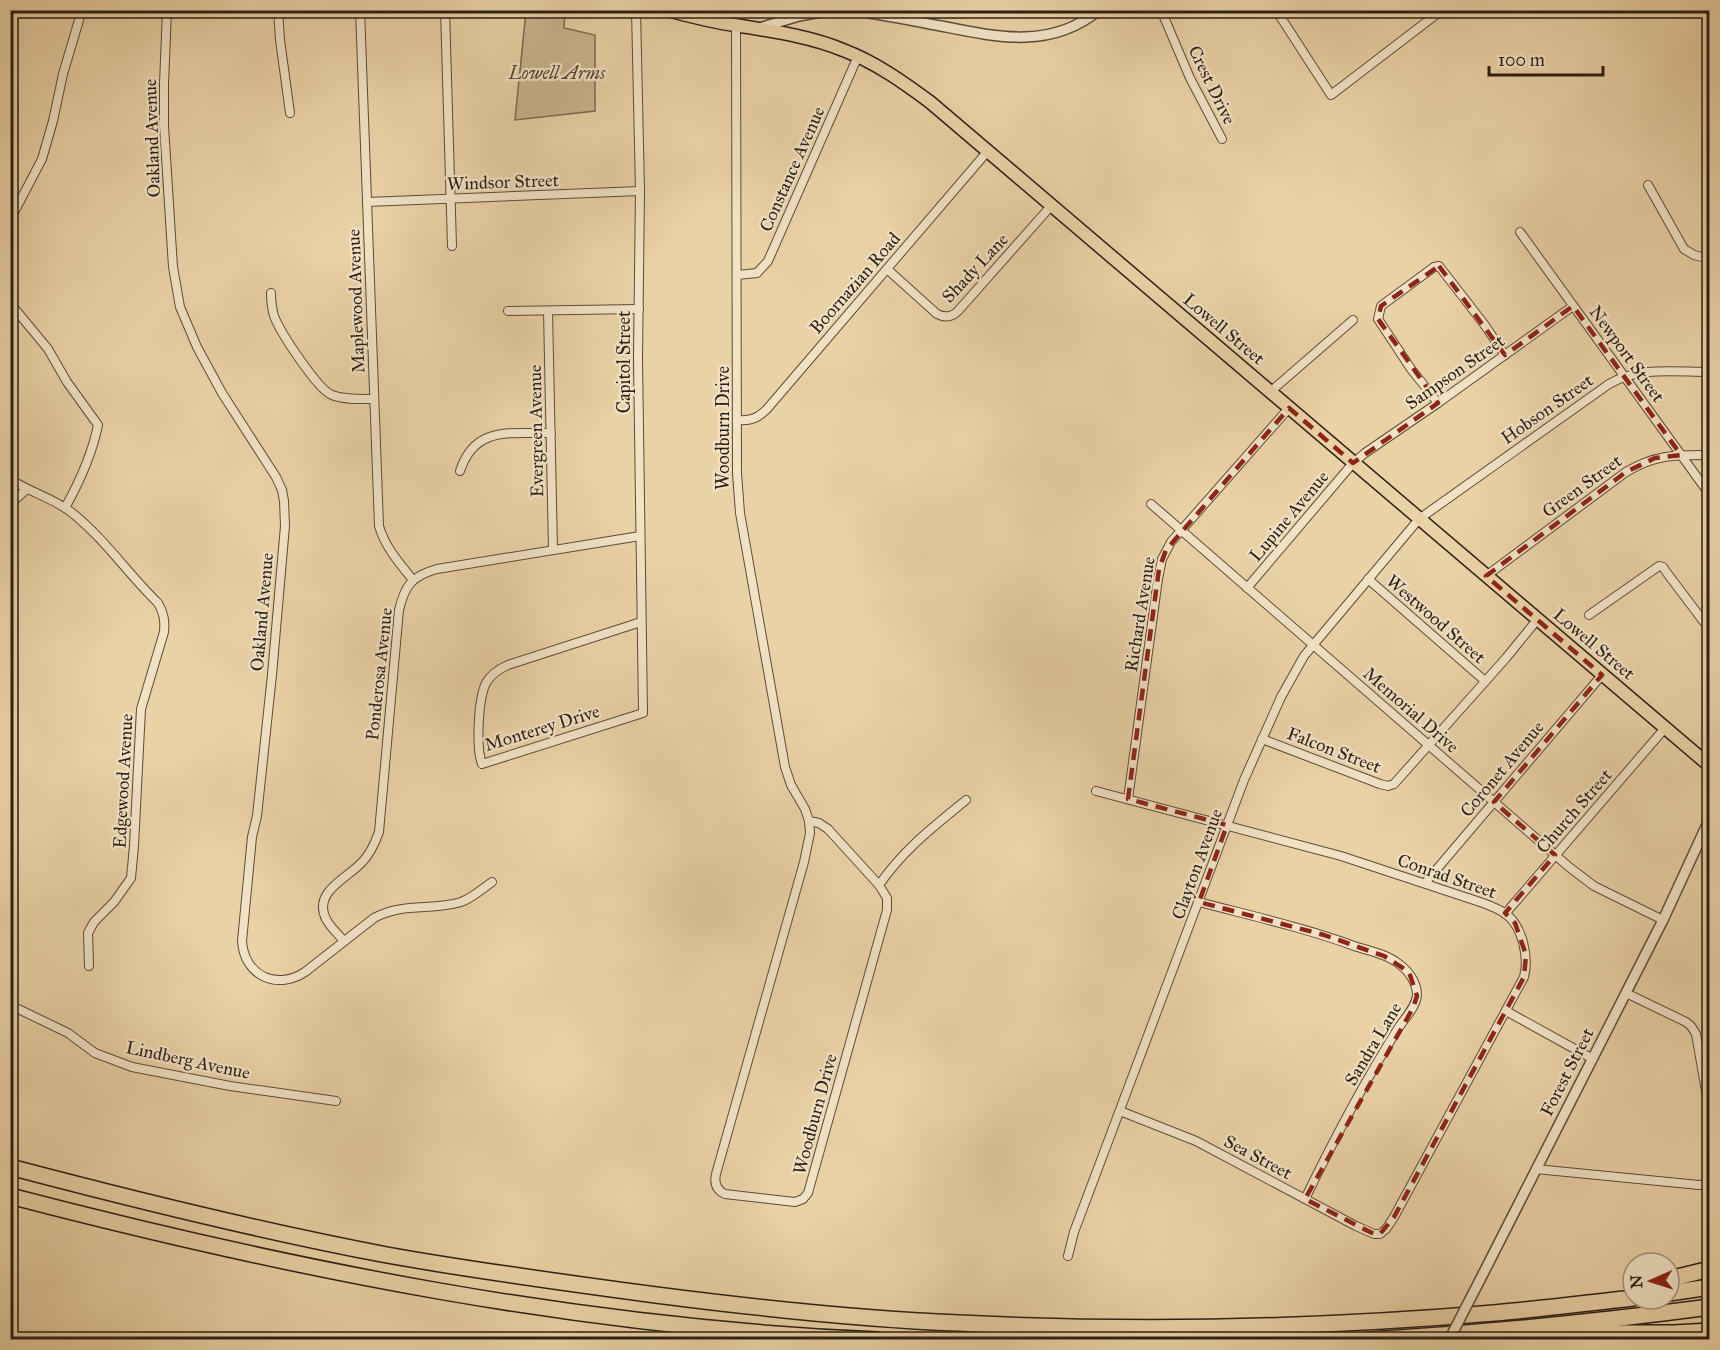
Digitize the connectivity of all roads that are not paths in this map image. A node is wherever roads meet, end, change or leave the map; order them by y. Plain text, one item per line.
1 (82, 10) edge
2 (167, 10) edge
3 (278, 10) edge
4 (360, 10) edge
5 (445, 10) edge
6 (636, 10) edge
7 (667, 10) edge
8 (832, 10) edge
9 (845, 10) edge
10 (1099, 10) edge
11 (1161, 10) edge
12 (1276, 10) edge
13 (1442, 10) edge
14 (736, 25) junction
15 (757, 29) junction
16 (858, 56) junction
17 (290, 113) dead end
18 (1222, 139) dead end
19 (987, 152) junction
20 (1648, 185) dead end
21 (640, 191) junction
22 (10, 198) edge
23 (450, 199) junction
24 (20, 201) junction
25 (367, 202) junction
26 (1051, 206) junction
27 (10, 220) edge
28 (1520, 231) dead end
29 (452, 246) dead end
30 (1710, 259) edge
31 (887, 268) junction
32 (737, 275) junction
33 (271, 293) dead end
34 (10, 303) edge
35 (1573, 306) junction
36 (639, 309) junction
37 (508, 311) dead end
38 (548, 311) junction
39 (1353, 321) dead end
40 (1505, 355) junction
41 (1710, 372) edge
42 (1624, 376) junction
43 (1270, 392) junction
44 (374, 399) junction
45 (1438, 403) junction
46 (1289, 408) junction
47 (738, 420) junction
48 (551, 433) junction
49 (1681, 455) junction
50 (1710, 455) edge
51 (1353, 463) junction
52 (460, 471) dead end
53 (10, 479) edge
54 (27, 489) junction
55 (1710, 495) edge
56 (10, 504) edge
57 (1151, 504) dead end
58 (65, 508) junction
59 (1419, 519) junction
60 (1181, 531) junction
61 (640, 536) junction
62 (553, 550) junction
63 (1486, 576) junction
64 (1368, 579) junction
65 (413, 580) junction
66 (1247, 588) junction
67 (1589, 615) dead end
68 (1538, 620) junction
69 (641, 622) junction
70 (1710, 630) edge
71 (1313, 645) junction
72 (1602, 675) junction
73 (1485, 681) junction
74 (643, 713) joint
75 (1665, 728) junction
76 (1262, 739) junction
77 (1429, 745) junction
78 (1710, 766) edge
79 (1096, 790) dead end
80 (1128, 799) junction
81 (966, 800) dead end
82 (1494, 802) junction
83 (1710, 818) edge
84 (809, 821) junction
85 (1227, 825) junction
86 (1555, 855) junction
87 (492, 882) dead end
88 (1425, 883) junction
89 (879, 885) junction
90 (1199, 902) junction
91 (1505, 914) junction
92 (1663, 920) junction
93 (344, 941) junction
94 (89, 966) dead end
95 (1626, 993) junction
96 (10, 1005) edge
97 (1506, 1011) junction
98 (1593, 1059) junction
99 (336, 1101) dead end
100 (1119, 1111) junction
101 (1710, 1114) edge
102 (10, 1167) edge
103 (1536, 1169) junction
104 (1710, 1184) edge
105 (10, 1196) edge
106 (1305, 1198) junction
107 (1380, 1234) joint
108 (1068, 1256) dead end
109 (1710, 1269) edge
110 (1681, 1276) edge
111 (1710, 1287) edge
112 (1621, 1290) edge
113 (1681, 1291) edge
114 (1621, 1299) edge
115 (1710, 1307) edge
116 (1524, 1310) junction
117 (1505, 1330) junction
118 (1710, 1330) edge
119 (878, 1340) edge
120 (1369, 1340) edge
121 (1449, 1340) edge

1 - 24 street
2 - 93 street, Oakland Avenue
3 - 17 street
4 - 25 street, Maplewood Avenue
5 - 23 street
6 - 21 street, Capitol Street
7 - 14 main road, Lowell Street
8 - 15 street
9 - 10 street
11 - 18 street, Crest Drive
12 - 13 street
14 - 15 main road, Lowell Street
14 - 32 street, Woodburn Drive
15 - 16 main road, Lowell Street
16 - 19 main road, Lowell Street
16 - 32 street, Constance Avenue
19 - 26 main road, Lowell Street
19 - 31 street, Boornazian Road
20 - 30 street
21 - 23 street, Windsor Street
21 - 36 street, Capitol Street
22 - 24 street
23 - 25 street, Windsor Street
23 - 29 street
24 - 27 street
25 - 44 street, Maplewood Avenue
26 - 31 street, Shady Lane
26 - 43 main road, Lowell Street
28 - 35 street, Newport Street
31 - 47 street, Boornazian Road
32 - 47 street, Woodburn Drive
33 - 44 street
34 - 58 street
35 - 40 street, Sampson Street
35 - 42 street, Newport Street
36 - 38 street
36 - 61 street, Capitol Street
37 - 38 street
38 - 48 street, Evergreen Avenue
39 - 43 street
40 - 45 street, Sampson Street
40 - 45 street
41 - 42 street, Hobson Street
42 - 49 street, Newport Street
42 - 59 street, Hobson Street
43 - 46 main road, Lowell Street
44 - 65 street, Maplewood Avenue
45 - 51 street, Sampson Street
46 - 51 main road, Lowell Street
46 - 60 street, Richard Avenue
47 - 84 street, Woodburn Drive
48 - 52 street
48 - 62 street, Evergreen Avenue
49 - 50 street, Green Street
49 - 55 street, Newport Street
49 - 63 street, Green Street
51 - 59 main road, Lowell Street
51 - 66 street, Lupine Avenue
53 - 54 street, Edgewood Avenue
54 - 56 street
54 - 58 street, Edgewood Avenue
57 - 60 street, Memorial Drive
58 - 94 street, Edgewood Avenue
59 - 63 main road, Lowell Street
59 - 64 street, Clayton Avenue
60 - 66 street, Memorial Drive
60 - 80 street, Richard Avenue
61 - 62 street
61 - 69 street, Capitol Street
62 - 65 street
63 - 68 main road, Lowell Street
64 - 71 street, Clayton Avenue
64 - 73 street, Westwood Street
65 - 93 street, Ponderosa Avenue
66 - 71 street, Memorial Drive
67 - 70 street
68 - 72 main road, Lowell Street
68 - 73 street, Falcon Street
69 - 74 street, Capitol Street
69 - 74 street, Monterey Drive
71 - 76 street, Clayton Avenue
71 - 77 street, Memorial Drive
72 - 75 main road, Lowell Street
72 - 82 street, Coronet Avenue
73 - 77 street, Falcon Street
75 - 78 main road, Lowell Street
75 - 86 street, Church Street
76 - 77 street, Falcon Street
76 - 85 street, Clayton Avenue
77 - 82 street, Memorial Drive
79 - 80 street, Conrad Street
80 - 85 street, Conrad Street
81 - 89 street
82 - 86 street, Memorial Drive
82 - 88 street, Coronet Avenue
83 - 92 street, Forest Street
84 - 89 street, Woodburn Drive
84 - 89 street, Woodburn Drive
85 - 88 street, Conrad Street
85 - 90 street, Clayton Avenue
86 - 91 street, Church Street
86 - 92 street, Memorial Drive
87 - 93 street, Oakland Avenue
88 - 91 street, Conrad Street
90 - 100 street, Clayton Avenue
90 - 106 street, Sandra Lane
91 - 97 street, Conrad Street
92 - 95 street, Forest Street
95 - 98 street, Forest Street
95 - 101 street
96 - 99 street, Lindberg Avenue
97 - 98 street
97 - 107 street, Conrad Street
98 - 103 street, Forest Street
100 - 106 street, Sea Street
100 - 108 street, Clayton Avenue
102 - 116 highway
103 - 104 street
103 - 121 street, Forest Street, bridge
105 - 119 highway
106 - 107 street, Sea Street
109 - 110 highway
111 - 113 highway
112 - 116 highway
114 - 116 highway
115 - 117 highway
117 - 118 highway
117 - 120 highway

